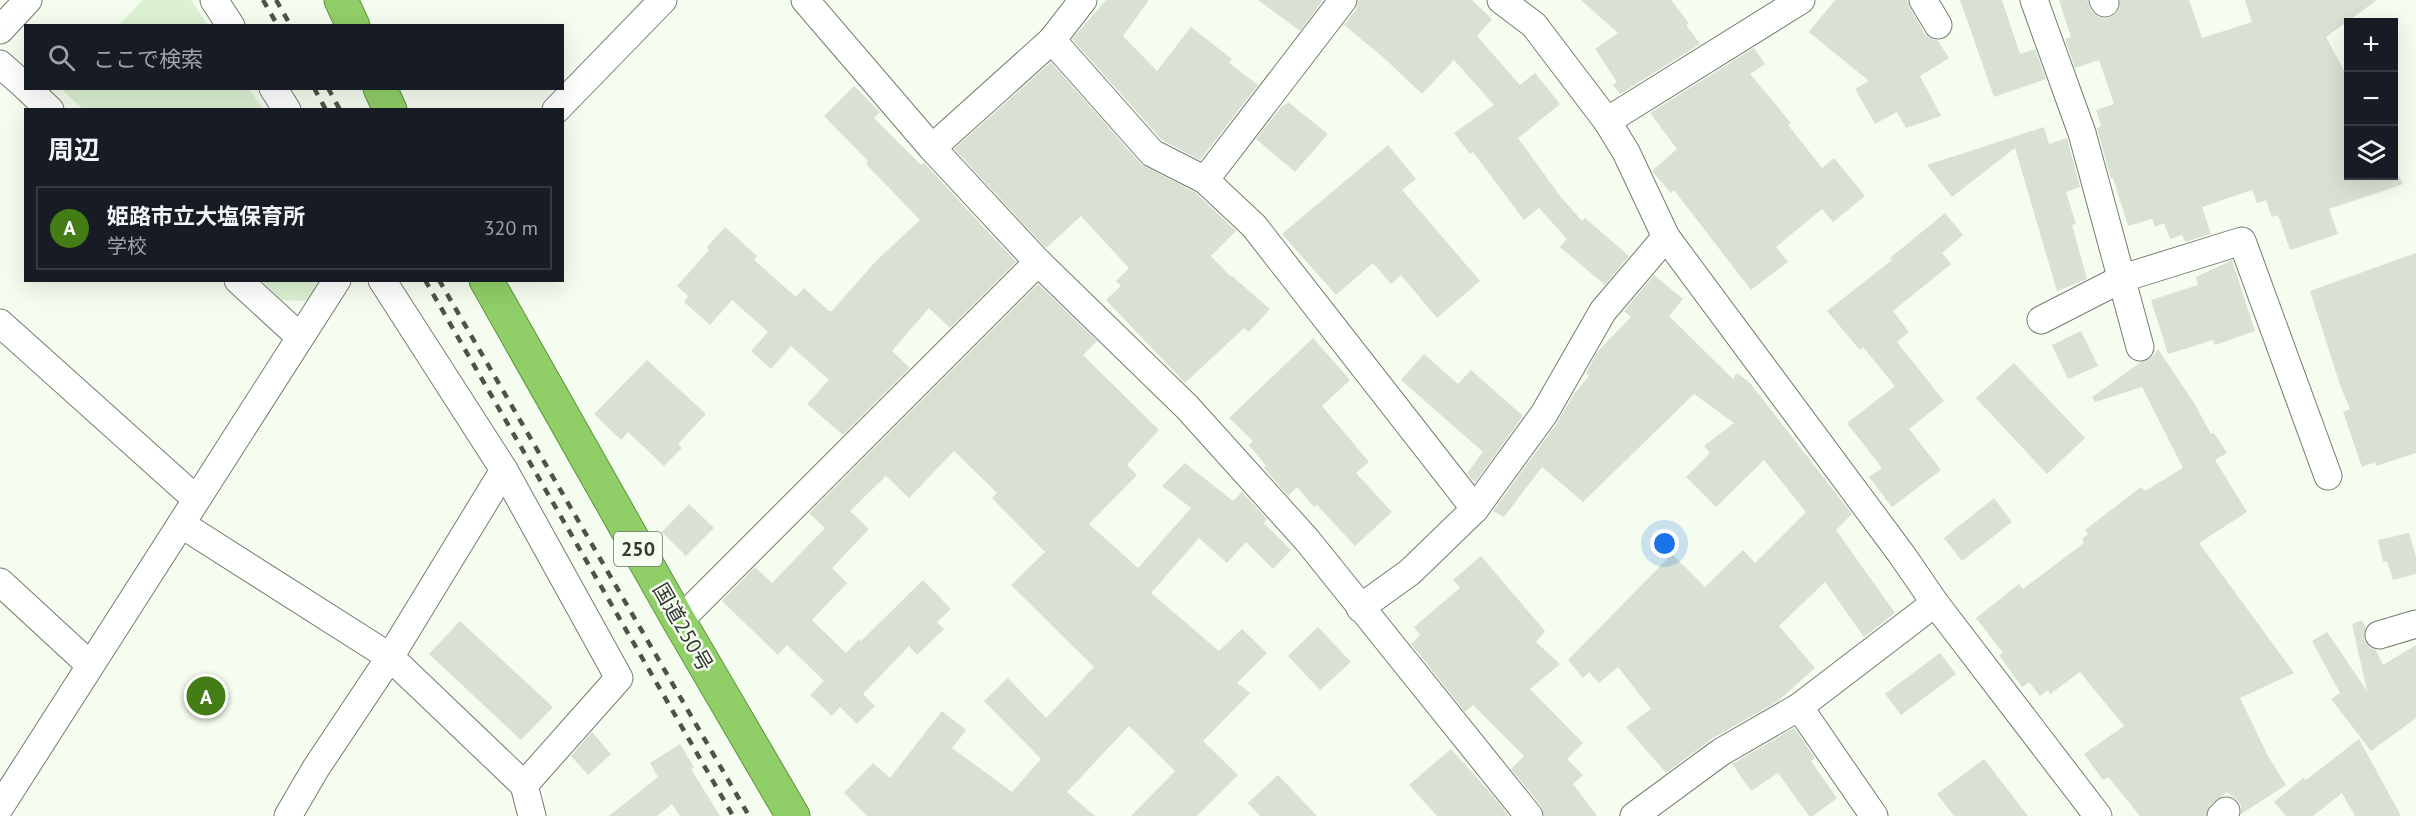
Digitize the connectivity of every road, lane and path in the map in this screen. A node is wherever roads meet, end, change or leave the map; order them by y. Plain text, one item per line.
1 (28, 0) edge
2 (214, 0) edge
3 (341, 0) edge
4 (663, 0) edge
5 (805, 0) edge
6 (1083, 0) edge
7 (1343, 0) edge
8 (1501, 0) edge
9 (1923, 0) edge
10 (2034, 0) edge
11 (1785, 4) edge
12 (230, 24) edge
13 (352, 24) edge
14 (1938, 25) dead end
15 (0, 30) edge
16 (1052, 40) junction
17 (0, 64) edge
18 (24, 86) edge
19 (28, 90) edge
20 (274, 90) edge
21 (381, 90) edge
22 (48, 108) edge
23 (286, 108) edge
24 (389, 108) edge
25 (558, 108) edge
26 (1607, 122) junction
27 (932, 148) junction
28 (1205, 180) junction
29 (1666, 237) junction
30 (1038, 262) junction
31 (2123, 278) junction
32 (240, 282) edge
33 (335, 282) edge
34 (383, 282) edge
35 (487, 282) edge
36 (2041, 320) dead end
37 (0, 323) edge
38 (300, 337) junction
39 (2140, 347) dead end
40 (504, 470) junction
41 (2328, 477) dead end
42 (196, 499) junction
43 (1475, 509) junction
44 (180, 524) junction
45 (0, 582) edge
46 (1935, 603) junction
47 (1360, 608) junction
48 (679, 621) junction
49 (2416, 624) edge
50 (2379, 635) dead end
51 (390, 657) junction
52 (90, 665) junction
53 (1799, 707) junction
54 (0, 807) edge
55 (527, 807) edge
56 (288, 816) edge
57 (793, 816) edge
58 (1529, 816) edge
59 (1634, 816) edge
60 (1874, 816) edge
61 (2098, 816) edge

1 - 15 street
2 - 12 street
3 - 13 highway
4 - 25 street
5 - 27 street
6 - 16 street
7 - 28 street
8 - 26 street
9 - 14 street
10 - 31 street
11 - 26 street
16 - 27 street
16 - 28 street
17 - 18 street
19 - 22 street
20 - 23 street
21 - 24 highway
26 - 29 street
27 - 30 street
28 - 43 street
29 - 43 street
29 - 46 street
30 - 47 street
30 - 48 street
31 - 36 street
31 - 39 street
31 - 41 street
32 - 38 street
33 - 38 street
34 - 40 street
35 - 48 highway, 国道250号 / 250
37 - 42 street
38 - 42 street
40 - 51 street
40 - 55 street
42 - 44 street
43 - 47 street
44 - 51 street
44 - 52 street
45 - 52 street
46 - 53 street
46 - 61 street
47 - 58 street
48 - 57 highway, 国道250号 / 250
49 - 50 street
51 - 55 street
51 - 56 street
52 - 54 street
53 - 59 street
53 - 60 street

